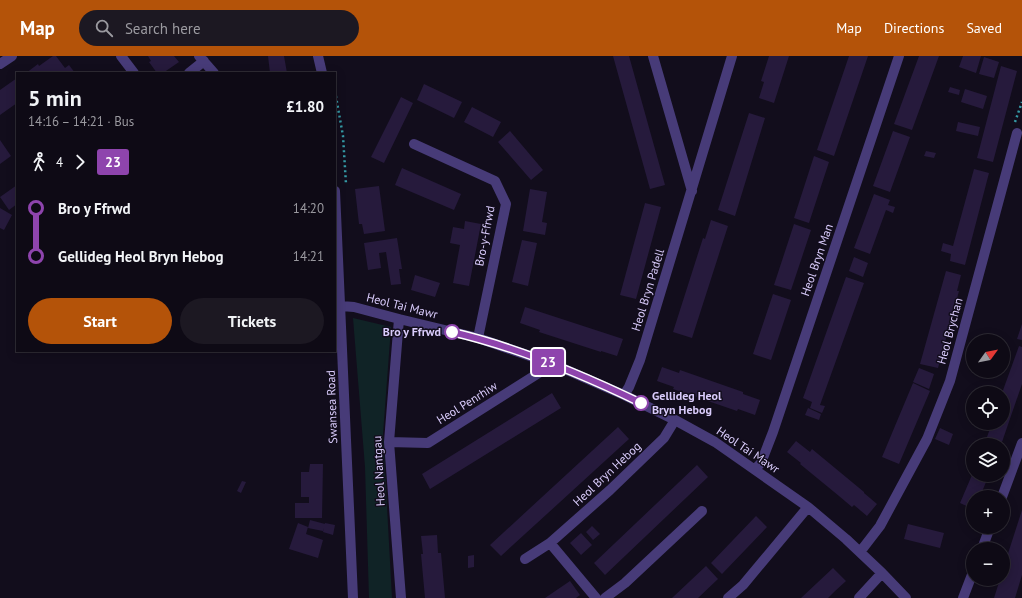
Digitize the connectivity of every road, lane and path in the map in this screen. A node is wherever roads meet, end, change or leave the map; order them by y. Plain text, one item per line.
1 (12, 56) edge
2 (121, 56) edge
3 (318, 56) edge
4 (653, 56) edge
5 (732, 56) edge
6 (899, 56) edge
7 (202, 59) edge
8 (0, 64) edge
9 (133, 72) edge
10 (190, 72) edge
11 (213, 72) edge
12 (322, 72) edge
13 (1022, 102) edge
14 (1017, 133) joint
15 (414, 144) dead end
16 (692, 191) junction
17 (336, 210) edge
18 (341, 306) junction
19 (399, 320) junction
20 (478, 338) junction
21 (553, 364) junction
22 (624, 395) junction
23 (675, 420) junction
24 (389, 442) junction
25 (1022, 443) edge
26 (755, 469) junction
27 (1005, 490) edge
28 (808, 507) junction
29 (702, 511) dead end
30 (550, 543) junction
31 (860, 552) junction
32 (524, 559) dead end
33 (882, 573) junction
34 (968, 586) edge
35 (353, 598) edge
36 (401, 598) edge
37 (596, 598) edge
38 (605, 598) edge
39 (728, 598) edge
40 (859, 598) edge
41 (906, 598) edge
42 (963, 598) edge

1 - 8 street
2 - 9 street
3 - 12 street
4 - 16 street
5 - 16 street, Heol Bryn Padell
6 - 26 street, Heol Bryn Man
7 - 10 street
7 - 11 street
13 - 14 path
14 - 31 street, Heol Brychan
15 - 20 street, Bro-y-Ffrwd
16 - 22 street, Heol Bryn Padell
17 - 18 street, Swansea Road
18 - 19 street, Heol Tai Mawr
18 - 35 street, Swansea Road
19 - 20 street, Heol Tai Mawr
19 - 24 street, Heol Nantgau
20 - 21 street, Heol Tai Mawr
21 - 22 street, Heol Tai Mawr
21 - 24 street, Heol Penrhiw
22 - 23 street, Heol Tai Mawr
23 - 26 street, Heol Tai Mawr
23 - 30 street, Heol Bryn Hebog
24 - 36 street, Heol Nantgau
25 - 27 street
26 - 28 street, Heol Tai Mawr
28 - 31 street, Heol Tai Mawr
28 - 39 street
29 - 38 street
30 - 32 street, Heol Bryn Hebog
30 - 37 street
31 - 33 street, Heol Tai Mawr
33 - 40 street
33 - 41 street, Heol Tai Mawr
34 - 42 street

